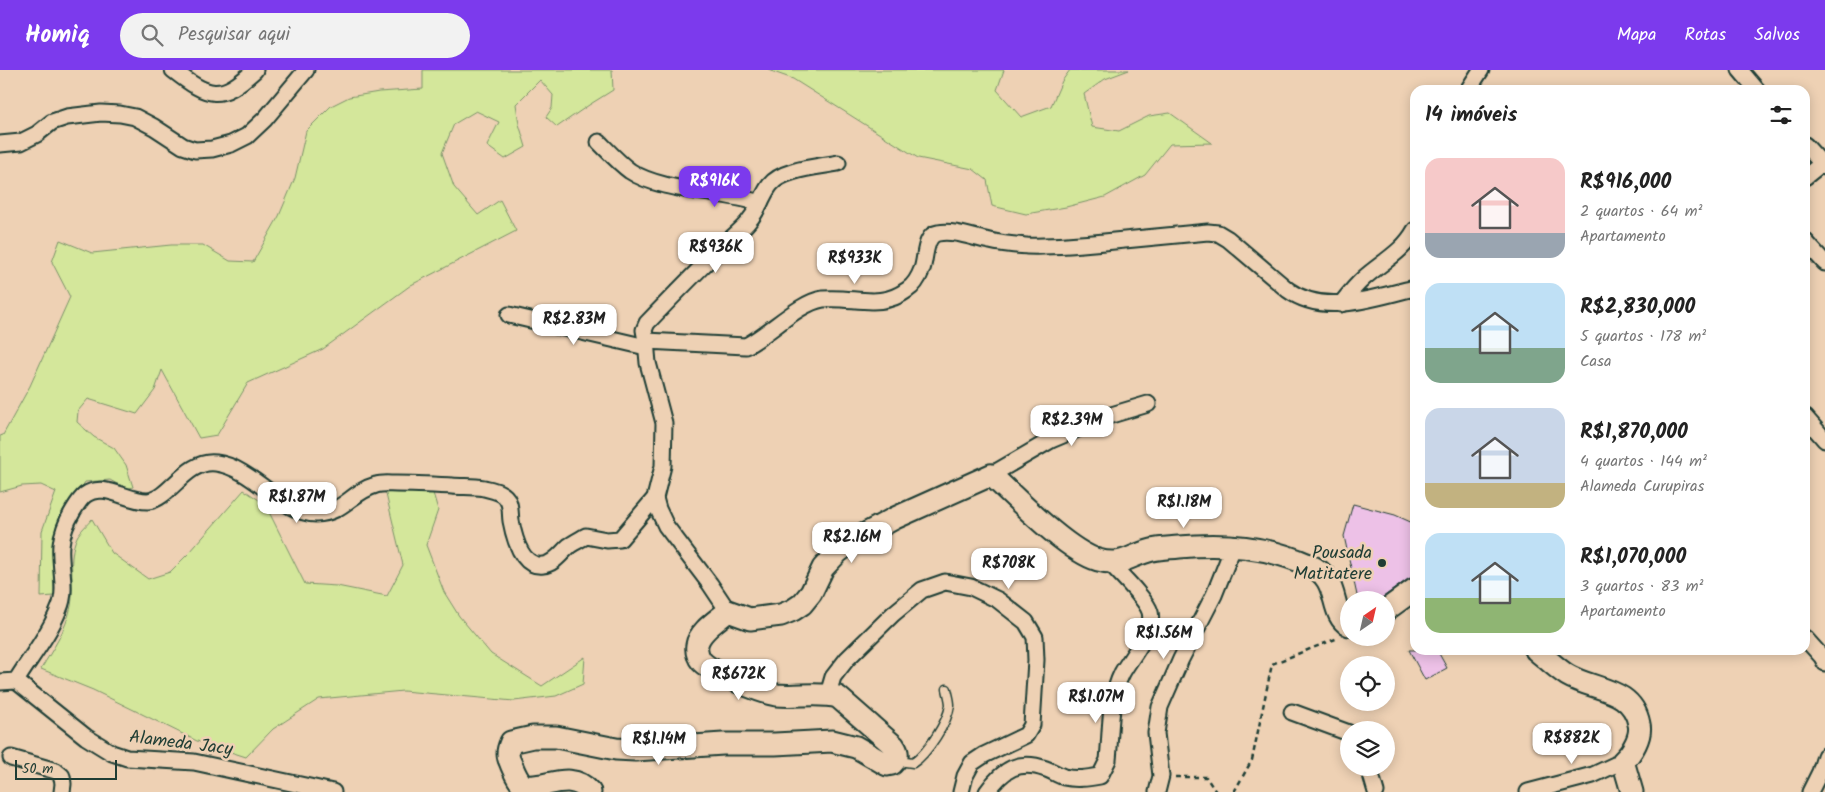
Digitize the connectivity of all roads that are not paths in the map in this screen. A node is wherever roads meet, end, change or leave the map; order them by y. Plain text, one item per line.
1 (173, 70) edge
2 (255, 70) edge
3 (306, 70) edge
4 (1480, 70) edge
5 (1740, 70) edge
6 (1471, 85) edge
7 (1753, 85) edge
8 (598, 142) dead end
9 (0, 144) edge
10 (1810, 150) edge
11 (838, 164) dead end
12 (1824, 164) edge
13 (1810, 174) edge
14 (760, 203) junction
15 (1410, 239) edge
16 (1810, 246) edge
17 (1825, 263) edge
18 (1410, 289) edge
19 (1341, 304) junction
20 (509, 315) dead end
21 (646, 344) junction
22 (1148, 404) dead end
23 (1810, 423) edge
24 (1825, 440) edge
25 (991, 475) junction
26 (655, 498) junction
27 (1234, 546) junction
28 (1109, 562) junction
29 (1410, 593) edge
30 (1395, 603) edge
31 (728, 611) junction
32 (1340, 616) edge
33 (1810, 644) edge
34 (1542, 655) edge
35 (1825, 663) edge
36 (16, 681) junction
37 (0, 682) edge
38 (947, 689) dead end
39 (828, 694) junction
40 (1292, 712) dead end
41 (1340, 730) edge
42 (1825, 756) edge
43 (11, 758) dead end
44 (1623, 761) junction
45 (891, 763) junction
46 (1372, 776) edge
47 (62, 792) edge
48 (334, 792) edge
49 (590, 792) edge
50 (961, 792) edge
51 (987, 792) edge
52 (1157, 792) edge
53 (1376, 792) edge
54 (1528, 792) edge
55 (1632, 792) edge
56 (1810, 792) edge

1 - 2 street
3 - 9 street
4 - 6 street
5 - 7 street
8 - 14 street
10 - 12 street
11 - 14 street
12 - 13 street
14 - 21 street
15 - 19 street
16 - 17 street
18 - 19 street
19 - 21 street
20 - 21 street
21 - 26 street
22 - 25 street
23 - 24 street
25 - 28 street
25 - 31 street
26 - 31 street
26 - 36 street
27 - 28 street
27 - 32 street
27 - 52 street
28 - 51 street
29 - 30 street
31 - 39 street
33 - 35 street
34 - 44 street
36 - 37 street
36 - 48 street, Alameda Jacy
38 - 45 lane
39 - 45 street
39 - 50 street
40 - 41 street
42 - 56 street
43 - 47 street
44 - 54 street
44 - 55 street
45 - 49 street
46 - 53 street

